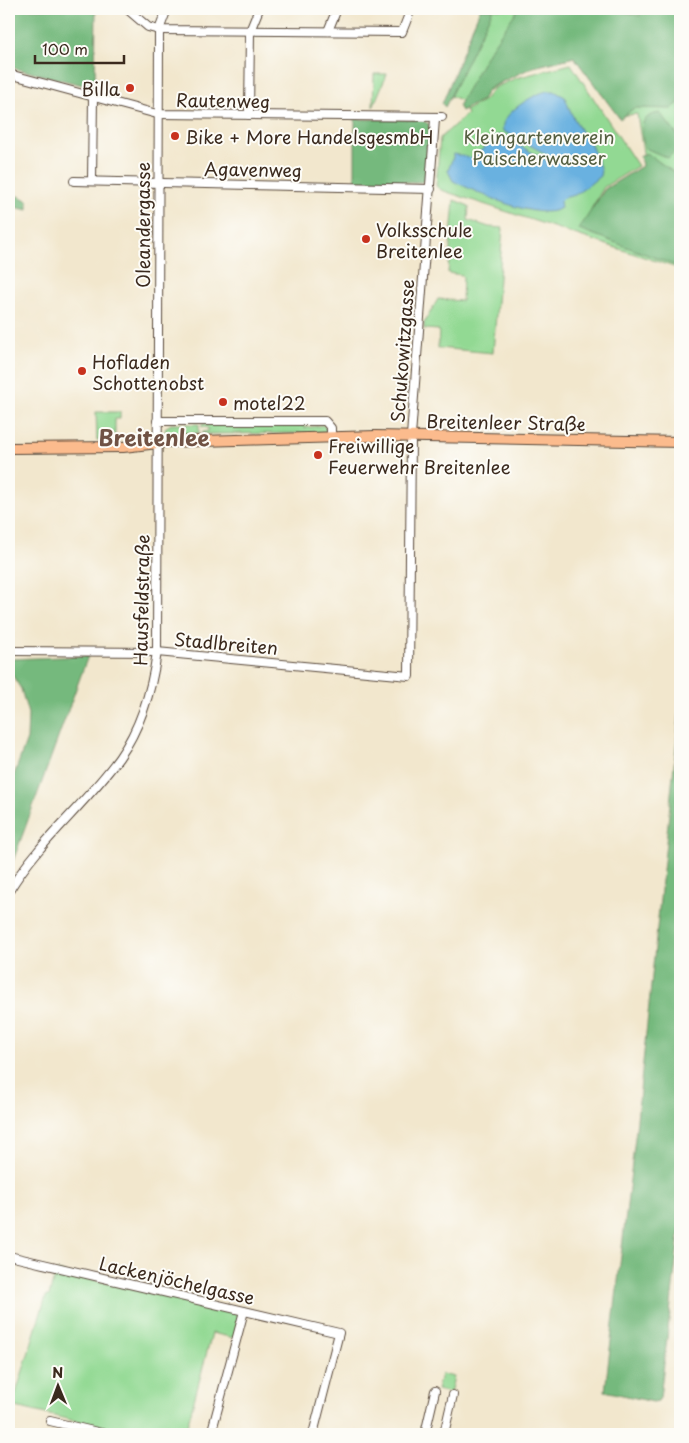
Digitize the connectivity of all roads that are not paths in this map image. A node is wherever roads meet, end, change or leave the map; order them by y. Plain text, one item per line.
1 (127, 9) edge
2 (167, 9) edge
3 (259, 9) edge
4 (337, 9) edge
5 (411, 9) edge
6 (159, 30) junction
7 (250, 31) junction
8 (328, 31) junction
9 (9, 74) edge
10 (93, 96) junction
11 (157, 114) junction
12 (249, 115) junction
13 (438, 118) joint
14 (74, 181) dead end
15 (92, 181) junction
16 (157, 182) junction
17 (430, 189) junction
18 (157, 421) junction
19 (331, 436) junction
20 (411, 436) junction
21 (157, 442) junction
22 (680, 442) edge
23 (9, 448) edge
24 (9, 651) edge
25 (157, 652) junction
26 (409, 676) joint
27 (9, 891) edge
28 (9, 1256) edge
29 (244, 1310) junction
30 (435, 1391) dead end
31 (453, 1395) dead end
32 (50, 1421) dead end
33 (106, 1434) edge
34 (211, 1434) edge
35 (313, 1434) edge
36 (425, 1434) edge
37 (444, 1434) edge

1 - 6 street
2 - 6 street, Oleandergasse
3 - 7 street
4 - 8 street
5 - 8 street
6 - 7 street
6 - 11 street, Oleandergasse
7 - 8 street
7 - 12 street
9 - 10 street, Rautenweg
10 - 11 street, Rautenweg
10 - 15 street
11 - 12 street, Rautenweg
11 - 16 street, Oleandergasse
12 - 13 street, Rautenweg
13 - 17 street, Schukowitzgasse
14 - 15 street, Agavenweg
15 - 16 street, Agavenweg
16 - 17 street, Agavenweg
16 - 18 street, Oleandergasse
17 - 20 street, Schukowitzgasse
18 - 19 street
18 - 21 street, Oleandergasse
19 - 20 main road, Breitenleer Straße
19 - 21 main road, Breitenleer Straße
20 - 22 main road, Breitenleer Straße
20 - 26 street, Schukowitzgasse
21 - 23 main road, Breitenleer Straße
21 - 25 street, Hausfeldstraße
24 - 25 street, Stadlbreiten
25 - 26 street, Stadlbreiten
25 - 27 street, Hausfeldstraße
28 - 29 street, Lackenjöchelgasse
29 - 34 street
29 - 35 street, Lackenjöchelgasse
30 - 36 street
31 - 37 street
32 - 33 street

